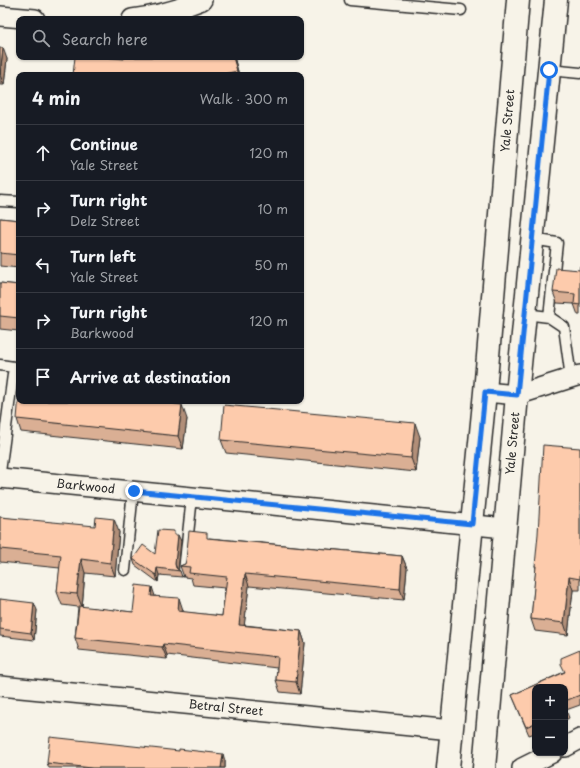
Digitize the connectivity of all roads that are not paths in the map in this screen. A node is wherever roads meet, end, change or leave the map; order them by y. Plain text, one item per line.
1 (202, 0) edge
2 (350, 0) edge
3 (518, 0) edge
4 (556, 0) edge
5 (426, 3) edge
6 (461, 10) dead end
7 (0, 16) edge
8 (151, 16) edge
9 (16, 17) edge
10 (549, 70) junction
11 (580, 73) edge
12 (0, 201) edge
13 (16, 202) edge
14 (532, 239) junction
15 (525, 314) junction
16 (549, 318) junction
17 (0, 366) edge
18 (16, 367) edge
19 (16, 373) edge
20 (575, 376) edge
21 (485, 392) junction
22 (517, 395) junction
23 (0, 472) edge
24 (0, 478) edge
25 (134, 491) junction
26 (192, 497) junction
27 (472, 524) junction
28 (505, 528) junction
29 (125, 570) dead end
30 (184, 571) edge
31 (0, 686) edge
32 (452, 730) junction
33 (580, 739) edge
34 (568, 745) edge
35 (546, 756) edge
36 (448, 768) edge
37 (484, 768) edge
38 (522, 768) edge

1 - 8 street
2 - 5 lane
3 - 21 main road, Yale Street
4 - 10 main road, Yale Street
5 - 6 lane
7 - 9 street
10 - 11 lane
10 - 14 main road, Yale Street
12 - 13 lane
14 - 15 main road, Yale Street
14 - 16 lane
15 - 16 lane
15 - 22 main road, Yale Street
16 - 20 lane
17 - 18 lane
19 - 23 lane
20 - 22 street
21 - 22 street
21 - 27 main road, Yale Street
22 - 28 main road, Yale Street
24 - 25 street, Barkwood
25 - 26 street, Barkwood
25 - 29 lane
26 - 27 street, Barkwood
26 - 30 lane
27 - 28 street, Barkwood
27 - 32 main road, Yale Street
28 - 37 main road, Yale Street
31 - 32 street, Betral Street
32 - 36 main road, Yale Street
33 - 34 street
35 - 38 street

